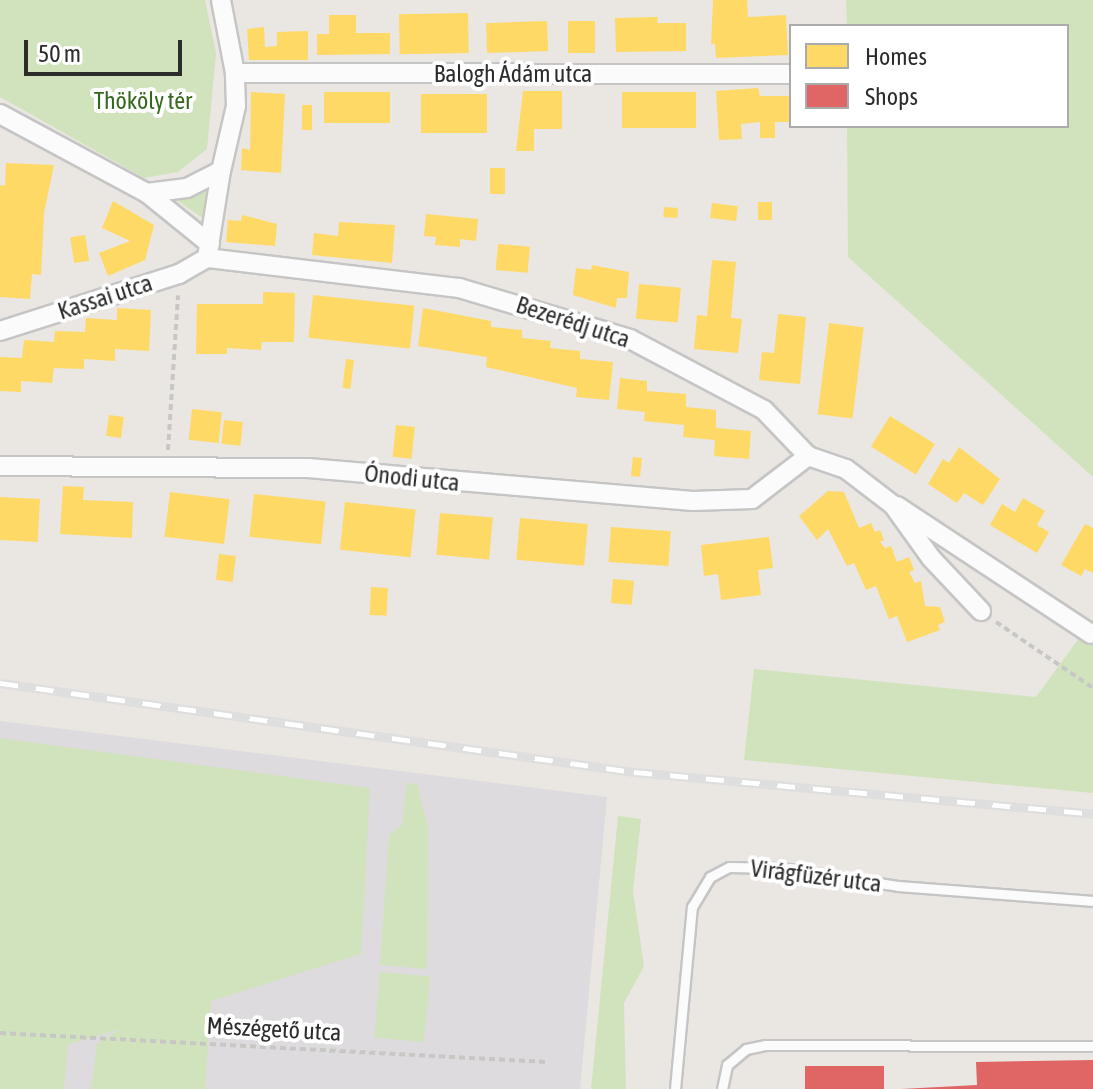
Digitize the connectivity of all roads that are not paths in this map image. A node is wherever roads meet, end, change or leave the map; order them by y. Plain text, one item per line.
1 (221, 0) edge
2 (235, 73) junction
3 (789, 74) edge
4 (0, 114) edge
5 (221, 171) junction
6 (147, 193) junction
7 (209, 251) junction
8 (0, 331) edge
9 (808, 456) junction
10 (0, 466) edge
11 (893, 505) junction
12 (981, 611) road end
13 (1091, 634) dead end
14 (1093, 901) edge
15 (1093, 1046) edge
16 (675, 1089) edge
17 (722, 1089) edge

1 - 2 street
2 - 3 street, Balogh Ádám utca
2 - 5 street
4 - 6 street
5 - 6 street
5 - 7 street
6 - 7 street
7 - 8 street, Kassai utca
7 - 9 street, Bezerédj utca
9 - 10 street, Ónodi utca
9 - 11 street, Bezerédj utca
11 - 12 street, Bezerédj utca
11 - 13 street, Bezerédj utca
14 - 16 lane, Virágfüzér utca
15 - 17 lane

